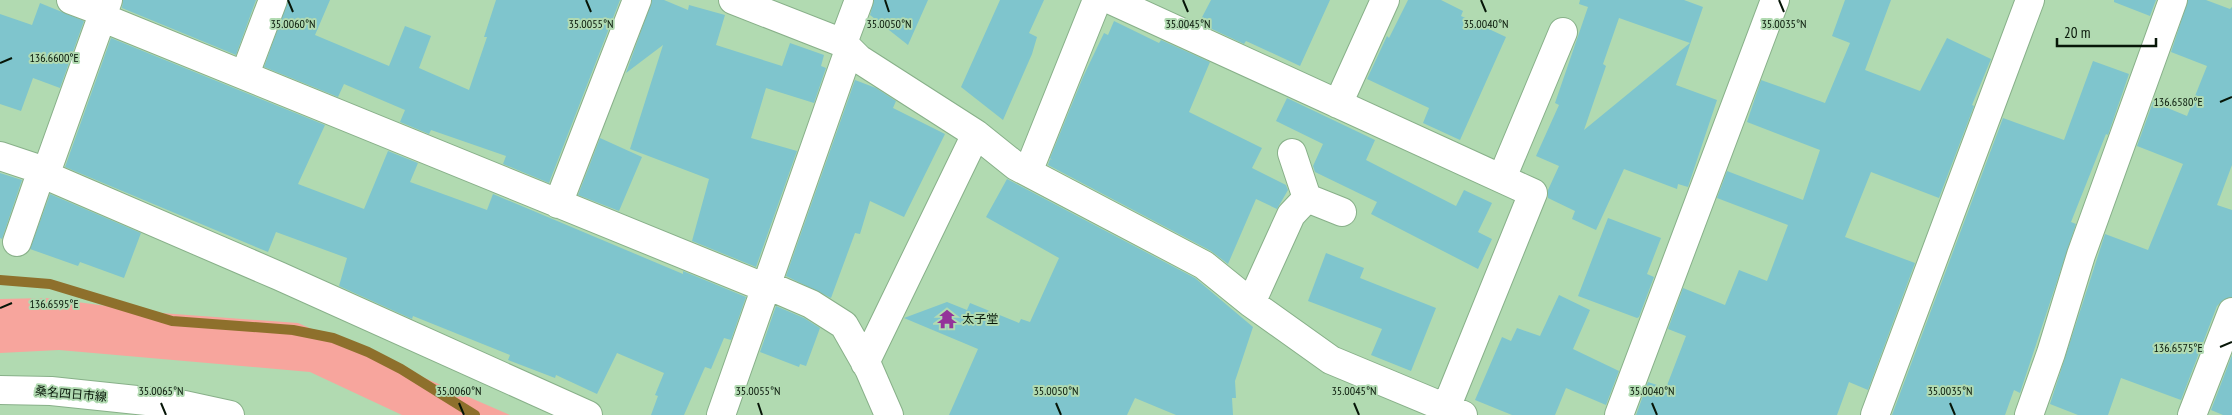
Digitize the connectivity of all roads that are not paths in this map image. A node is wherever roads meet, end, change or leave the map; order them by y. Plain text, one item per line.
1 (71, 0) edge
2 (273, 0) edge
3 (637, 0) edge
4 (733, 0) edge
5 (859, 0) edge
6 (1097, 0) edge
7 (1111, 0) edge
8 (1385, 0) edge
9 (1775, 0) edge
10 (2030, 0) edge
11 (2173, 0) edge
12 (104, 10) edge
13 (1563, 32) dead end
14 (846, 47) junction
15 (245, 74) junction
16 (1338, 104) junction
17 (976, 134) junction
18 (1292, 153) dead end
19 (0, 156) edge
20 (44, 171) junction
21 (1028, 172) junction
22 (1502, 178) junction
23 (1307, 198) junction
24 (558, 204) junction
25 (1342, 212) dead end
26 (17, 242) dead end
27 (766, 287) junction
28 (1251, 303) junction
29 (2232, 312) edge
30 (865, 363) junction
31 (0, 390) edge
32 (1446, 411) edge
33 (230, 415) edge
34 (588, 415) edge
35 (721, 415) edge
36 (889, 415) edge
37 (1618, 415) edge
38 (1875, 415) edge
39 (2029, 415) edge
40 (2192, 415) edge

1 - 12 street
2 - 15 street
3 - 24 street
4 - 14 street
5 - 14 street
6 - 21 street
7 - 16 street
8 - 16 street
9 - 37 street
10 - 38 street
11 - 39 street
12 - 15 street
12 - 20 street
13 - 22 street
14 - 17 street
14 - 27 street
15 - 24 street
16 - 22 street
17 - 21 street
17 - 30 street
18 - 23 street
19 - 20 street
20 - 26 street
20 - 34 street
21 - 28 street
22 - 32 street
23 - 25 street
23 - 28 street
24 - 27 street
27 - 30 street
27 - 35 street
28 - 32 street
29 - 40 street
30 - 36 street
31 - 33 street, 桑名四日市線

